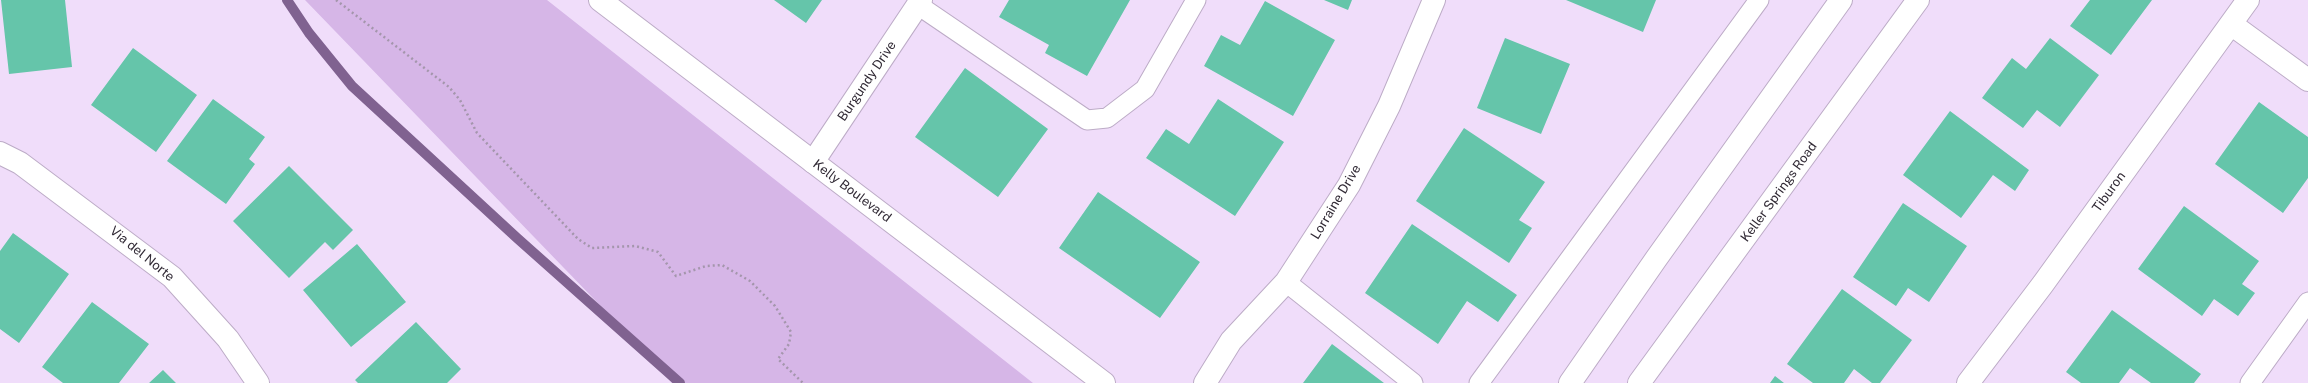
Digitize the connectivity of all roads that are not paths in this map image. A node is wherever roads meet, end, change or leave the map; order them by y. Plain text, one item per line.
1 (600, 0) edge
2 (1196, 0) edge
3 (1434, 0) edge
4 (1759, 0) edge
5 (1841, 0) edge
6 (1918, 0) edge
7 (2248, 0) edge
8 (919, 3) edge
9 (2231, 24) junction
10 (2308, 80) edge
11 (0, 153) edge
12 (813, 162) junction
13 (1286, 282) junction
14 (2308, 302) edge
15 (258, 383) edge
16 (1104, 383) edge
17 (1205, 383) edge
18 (1413, 383) edge
19 (1479, 383) edge
20 (1570, 383) edge
21 (1639, 383) edge
22 (1968, 383) edge
23 (2250, 383) edge

1 - 12 street, Kelly Boulevard
2 - 8 lane
3 - 13 street, Lorraine Drive
4 - 19 lane
5 - 20 street
6 - 21 street, Keller Springs Road
7 - 9 street, Tiburon
8 - 12 street, Burgundy Drive
9 - 10 street
9 - 22 street, Tiburon
11 - 15 street, Via del Norte
12 - 16 street, Kelly Boulevard
13 - 17 street, Lorraine Drive
13 - 18 lane
14 - 23 lane

